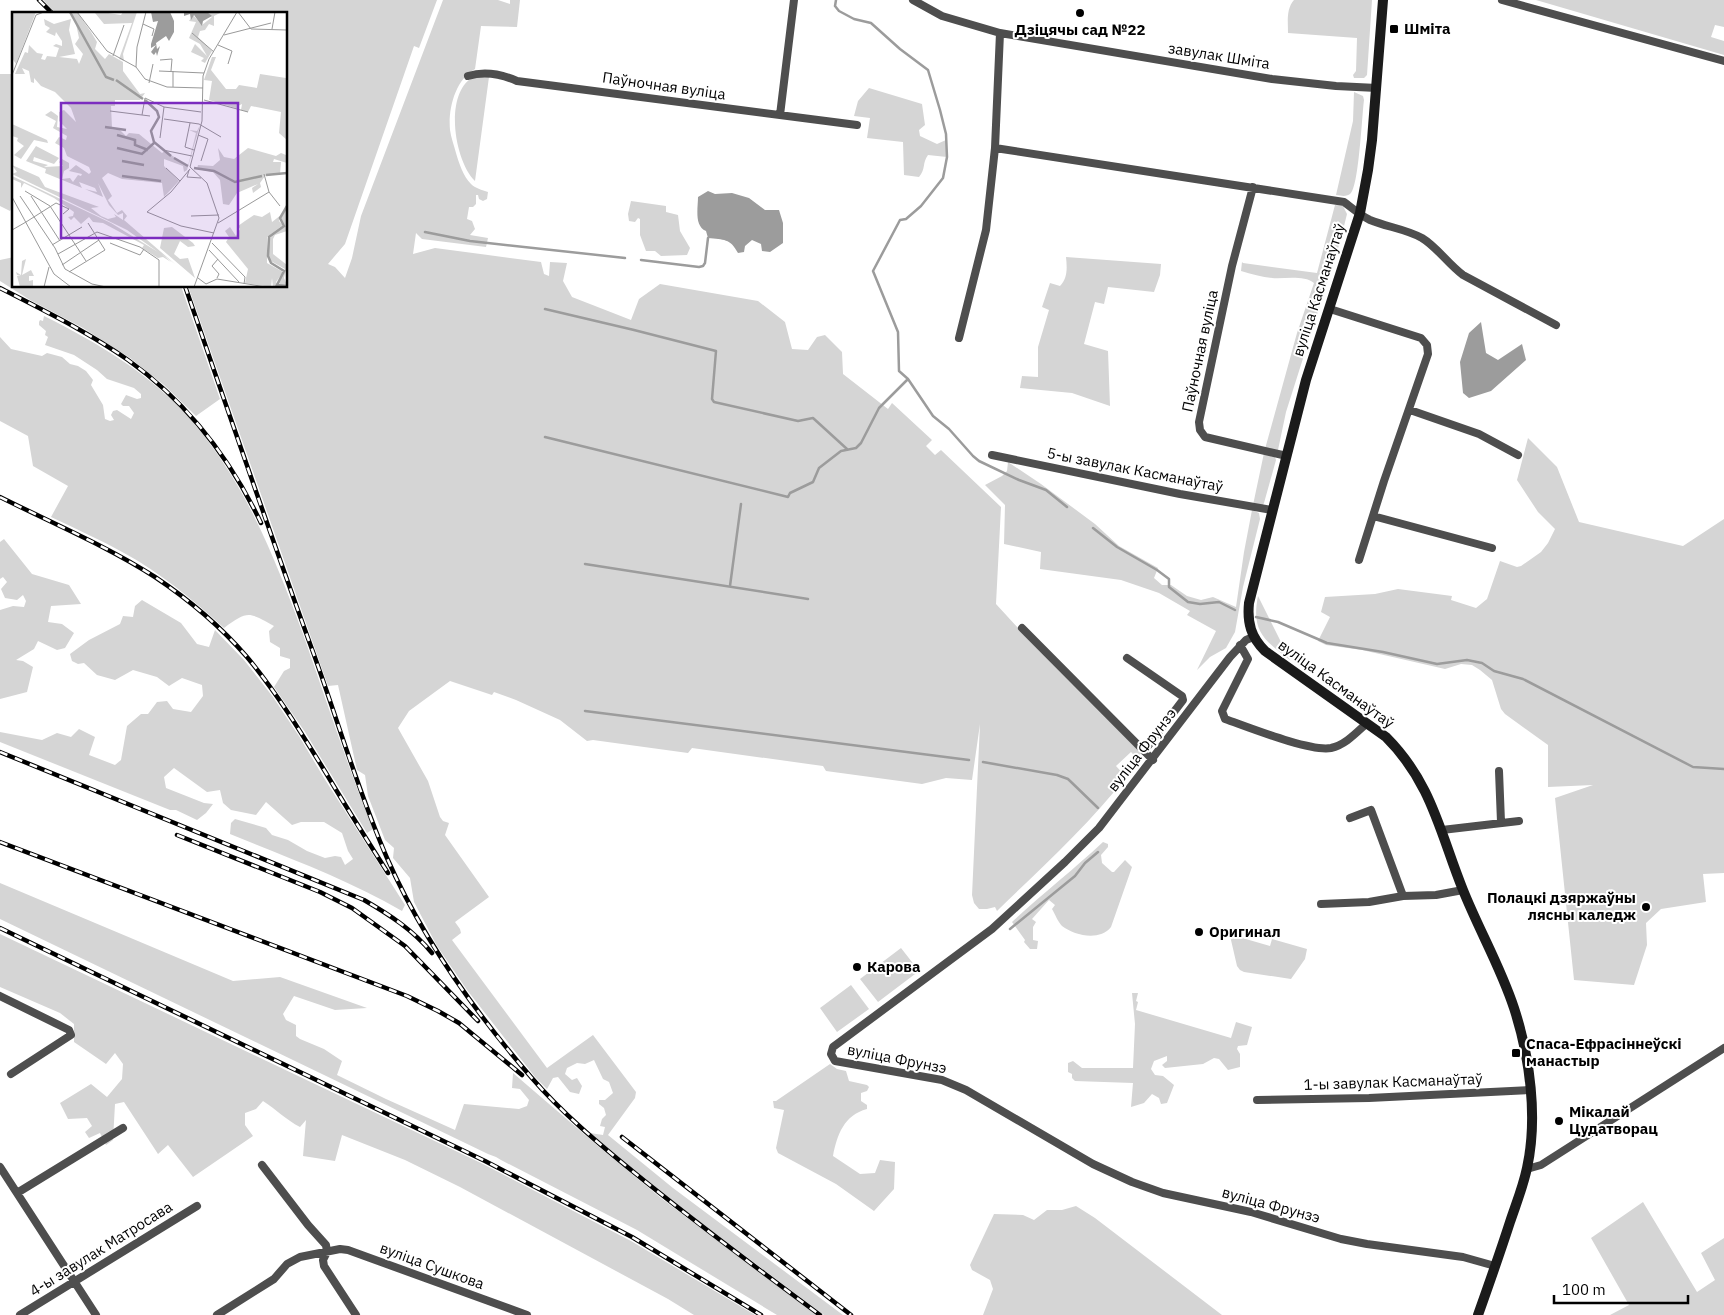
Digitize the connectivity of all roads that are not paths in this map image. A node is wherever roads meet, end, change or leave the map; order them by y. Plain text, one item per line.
1 (794, 0) edge
2 (912, 0) edge
3 (1383, 0) edge
4 (1502, 0) edge
5 (1000, 33) junction
6 (1724, 61) edge
7 (468, 76) dead end
8 (1377, 88) junction
9 (780, 116) junction
10 (857, 125) dead end
11 (994, 148) junction
12 (1253, 187) junction
13 (1360, 212) junction
14 (1330, 309) junction
15 (1556, 325) dead end
16 (960, 338) dead end
17 (1410, 410) junction
18 (992, 455) dead end
19 (1518, 455) dead end
20 (1287, 456) junction
21 (1272, 510) junction
22 (1373, 516) junction
23 (1492, 548) dead end
24 (1358, 560) dead end
25 (1022, 628) dead end
26 (1253, 637) junction
27 (1240, 646) junction
28 (1127, 658) dead end
29 (1366, 724) junction
30 (1144, 751) junction
31 (1153, 760) junction
32 (1499, 772) dead end
33 (1350, 818) dead end
34 (1519, 821) dead end
35 (1501, 822) junction
36 (1442, 830) junction
37 (1463, 890) junction
38 (1403, 896) junction
39 (1321, 904) dead end
40 (0, 996) edge
41 (1724, 1048) edge
42 (11, 1074) dead end
43 (1530, 1090) junction
44 (1257, 1100) dead end
45 (123, 1128) dead end
46 (262, 1165) dead end
47 (0, 1167) edge
48 (1527, 1169) junction
49 (17, 1193) junction
50 (197, 1206) dead end
51 (327, 1252) junction
52 (1495, 1266) junction
53 (73, 1282) junction
54 (20, 1315) edge
55 (96, 1315) edge
56 (217, 1315) edge
57 (356, 1315) edge
58 (527, 1315) edge
59 (1478, 1315) edge

1 - 9 street
2 - 5 street, завулак Шміта
3 - 8 main road, вуліца Касманаўтаў
4 - 6 street
5 - 8 street, завулак Шміта
5 - 11 street
7 - 9 street, Паўночная вуліца
8 - 13 main road, вуліца Касманаўтаў
9 - 10 street, Паўночная вуліца
11 - 12 street
11 - 16 street
12 - 13 street
12 - 20 street, Паўночная вуліца
13 - 14 main road, вуліца Касманаўтаў
13 - 15 street, вуліца Касманаўтаў
14 - 17 street
14 - 20 main road, вуліца Касманаўтаў
17 - 19 street
17 - 22 street
18 - 21 street, 5-ы завулак Касманаўтаў
20 - 21 main road, вуліца Касманаўтаў
21 - 26 main road, вуліца Касманаўтаў
22 - 23 street
22 - 24 street
25 - 30 street
26 - 27 street, вуліца Фрунзэ
26 - 29 main road, вуліца Касманаўтаў
27 - 29 street
27 - 31 street, вуліца Фрунзэ
28 - 30 street
29 - 36 main road, вуліца Касманаўтаў
30 - 31 street
31 - 52 street, вуліца Фрунзэ
32 - 35 street
33 - 38 street
34 - 35 street
35 - 36 street
36 - 37 main road, вуліца Касманаўтаў
37 - 38 street
37 - 43 main road, вуліца Касманаўтаў
38 - 39 street
40 - 42 street
41 - 48 street
43 - 44 street, 1-ы завулак Касманаўтаў
43 - 48 main road, вуліца Касманаўтаў
45 - 49 street
46 - 51 street
47 - 49 street
48 - 52 main road, вуліца Касманаўтаў
49 - 53 street
50 - 53 street, 4-ы завулак Матросава
51 - 56 street, вуліца Сушкова
51 - 57 street
51 - 58 street, вуліца Сушкова
52 - 59 main road, вуліца Касманаўтаў
53 - 54 street, 4-ы завулак Матросава
53 - 55 street

